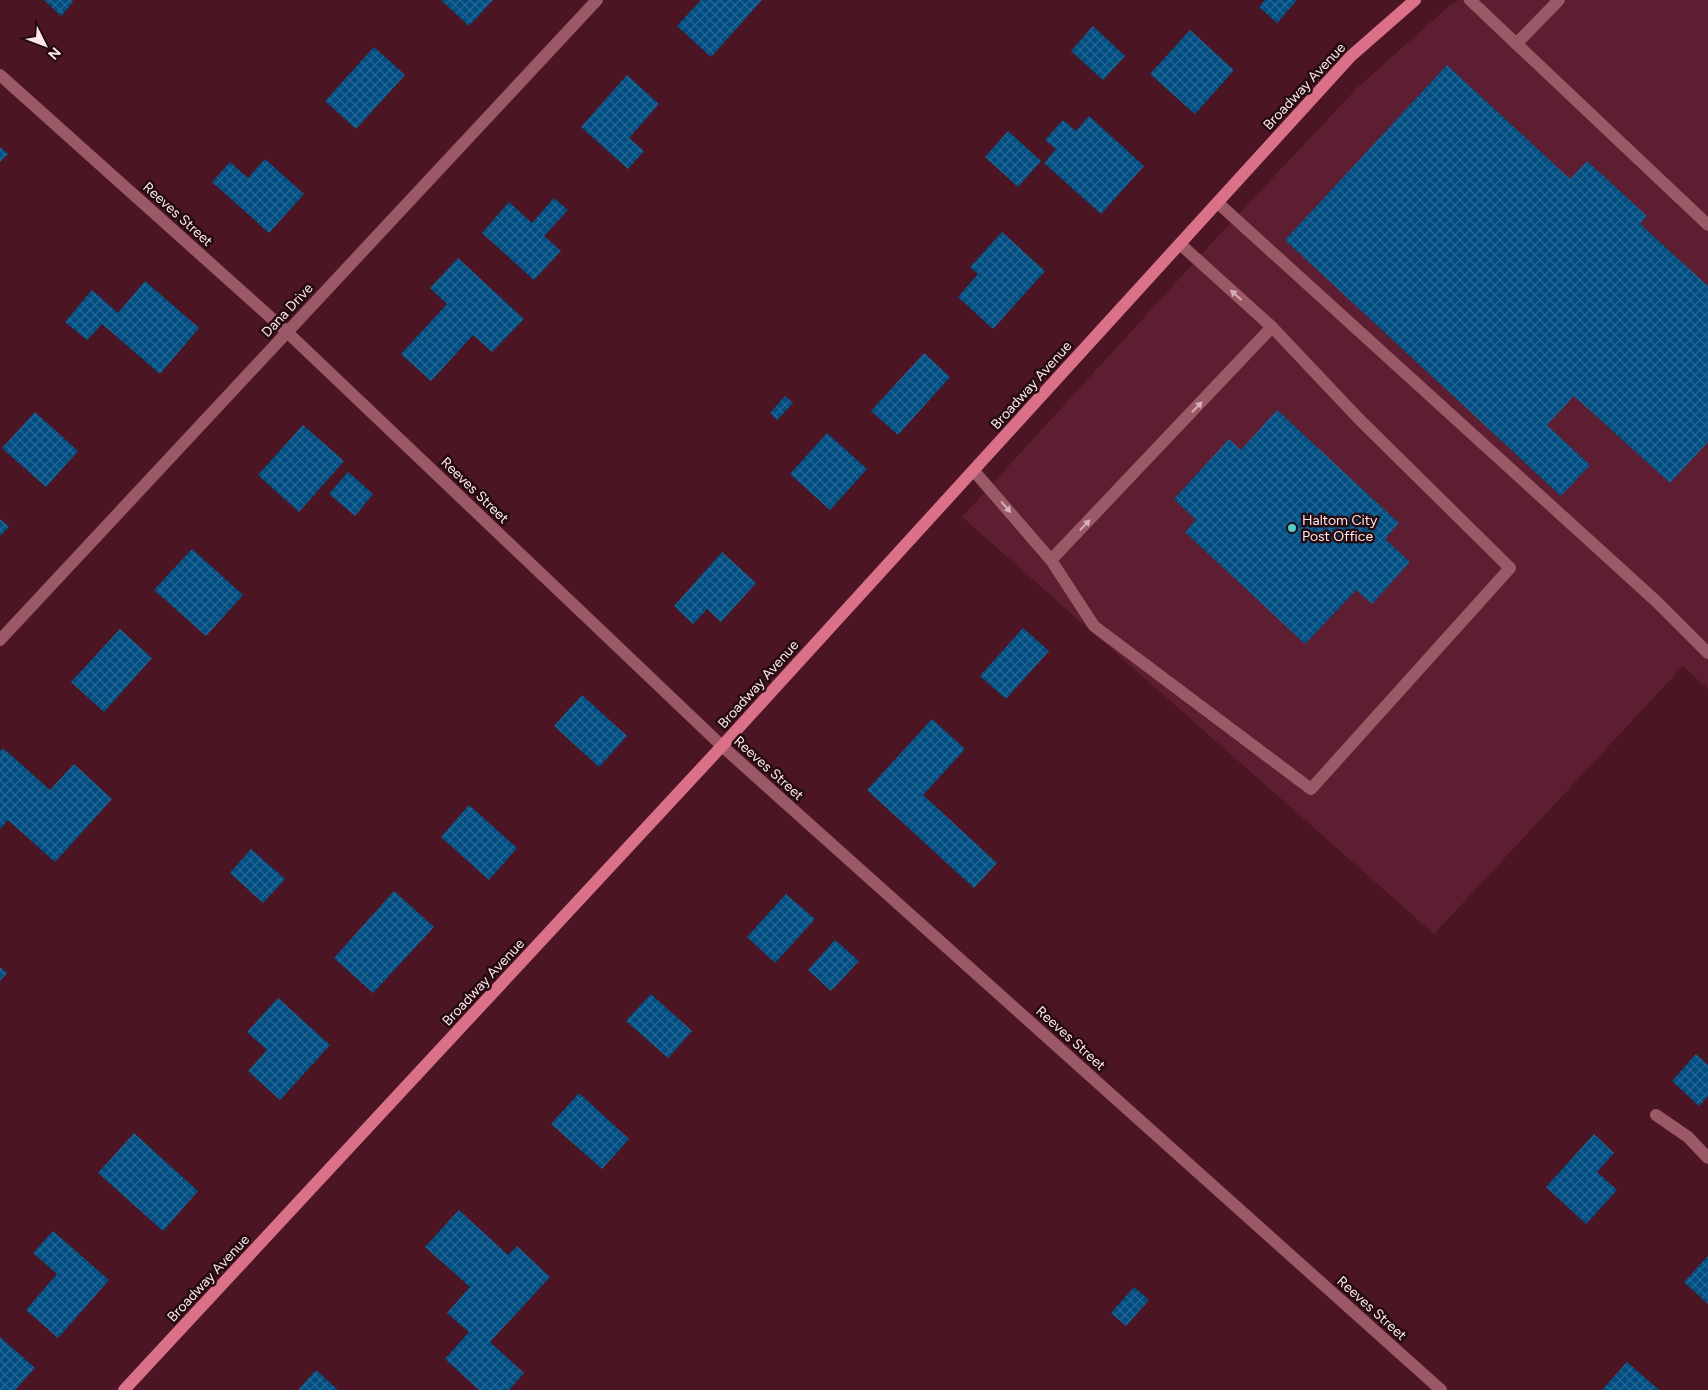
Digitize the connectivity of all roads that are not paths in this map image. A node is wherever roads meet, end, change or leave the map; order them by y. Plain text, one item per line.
1 (597, 0) edge
2 (1414, 0) edge
3 (1470, 0) edge
4 (1559, 0) edge
5 (1516, 44) junction
6 (0, 75) edge
7 (1218, 203) junction
8 (1708, 225) edge
9 (1180, 244) junction
10 (1272, 327) junction
11 (286, 332) junction
12 (974, 471) junction
13 (1051, 560) junction
14 (0, 640) edge
15 (1708, 653) edge
16 (722, 746) junction
17 (1656, 1115) dead end
18 (1708, 1158) edge
19 (124, 1390) edge
20 (1441, 1390) edge

1 - 11 street, Dana Drive
2 - 7 main road, Broadway Avenue
3 - 5 street
4 - 5 street
5 - 8 street
6 - 11 street, Reeves Street
7 - 9 main road, Broadway Avenue
7 - 15 street
10 -> 9 street
9 - 12 main road, Broadway Avenue
13 -> 10 street
10 - 13 street
11 - 14 street, Dana Drive
11 - 16 street, Reeves Street
12 -> 13 street
12 - 16 main road, Broadway Avenue
16 - 19 main road, Broadway Avenue
16 - 20 street, Reeves Street
17 - 18 street

